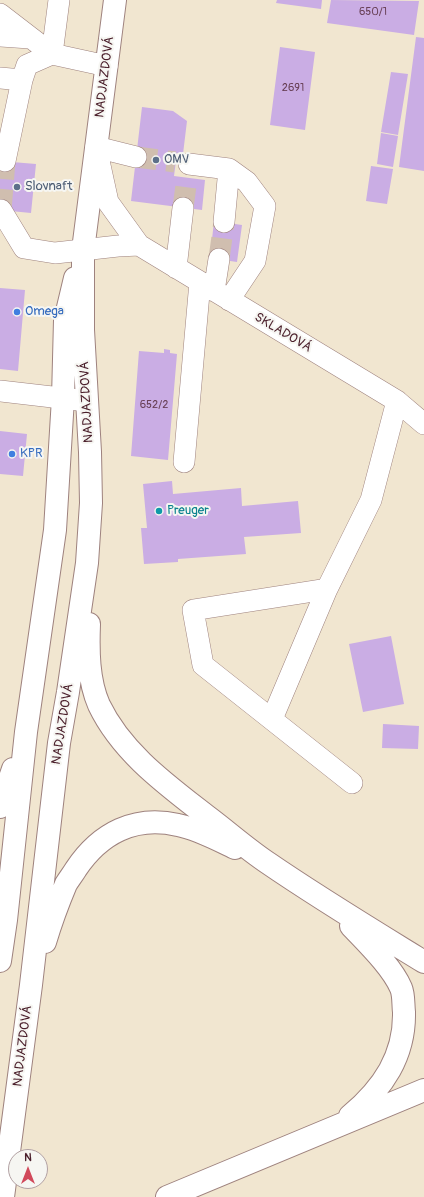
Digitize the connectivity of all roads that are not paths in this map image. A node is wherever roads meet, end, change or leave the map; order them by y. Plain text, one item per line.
1 (59, 0) edge
2 (115, 1) edge
3 (0, 14) edge
4 (0, 36) edge
5 (30, 38) junction
6 (52, 54) junction
7 (107, 66) junction
8 (0, 78) edge
9 (22, 80) junction
10 (96, 147) junction
11 (136, 157) tunnel mouth
12 (5, 161) tunnel mouth
13 (184, 168) tunnel mouth
14 (229, 169) junction
15 (183, 208) tunnel mouth
16 (1, 210) edge
17 (224, 222) tunnel mouth
18 (139, 246) junction
19 (83, 250) junction
20 (219, 259) tunnel mouth
21 (176, 268) junction
22 (215, 291) junction
23 (0, 392) edge
24 (63, 398) junction
25 (87, 401) junction
26 (397, 401) junction
27 (424, 424) edge
28 (184, 462) dead end
29 (87, 563) junction
30 (327, 589) junction
31 (272, 719) junction
32 (26, 732) junction
33 (352, 783) dead end
34 (0, 807) edge
35 (267, 862) junction
36 (328, 902) junction
37 (0, 961) edge
38 (424, 962) edge
39 (31, 985) junction
40 (424, 1090) edge
41 (339, 1125) junction
42 (3, 1197) edge
43 (167, 1197) edge

1 - 6 street
2 - 7 main road, NADJAZDOVÁ
3 - 5 street
4 - 5 street
5 - 6 street
6 - 7 street
6 - 9 street
7 - 10 main road, NADJAZDOVÁ
8 - 9 street
9 - 12 street
10 - 11 street
10 - 18 street, SKLADOVÁ
10 - 19 main road, NADJAZDOVÁ
13 - 14 street
14 - 17 street
14 - 22 street
15 - 21 street
16 - 19 street
18 - 19 street
18 - 21 street, SKLADOVÁ
19 - 24 main road, NADJAZDOVÁ
19 - 25 main road, NADJAZDOVÁ
20 - 22 street
21 - 22 street, SKLADOVÁ
22 - 26 street, SKLADOVÁ
22 - 28 street
23 - 24 street
24 - 25 street
24 - 32 main road, NADJAZDOVÁ
25 - 29 main road, NADJAZDOVÁ
26 - 27 street, SKLADOVÁ
26 - 30 street
29 - 35 main road
29 - 39 main road, NADJAZDOVÁ
30 - 31 street
30 - 31 street
31 - 33 street
32 - 34 main road
32 - 37 main road, NADJAZDOVÁ
35 - 36 main road
35 - 39 main road
36 - 38 main road
36 - 41 main road
39 - 42 main road, NADJAZDOVÁ
40 - 41 main road
41 - 43 main road

